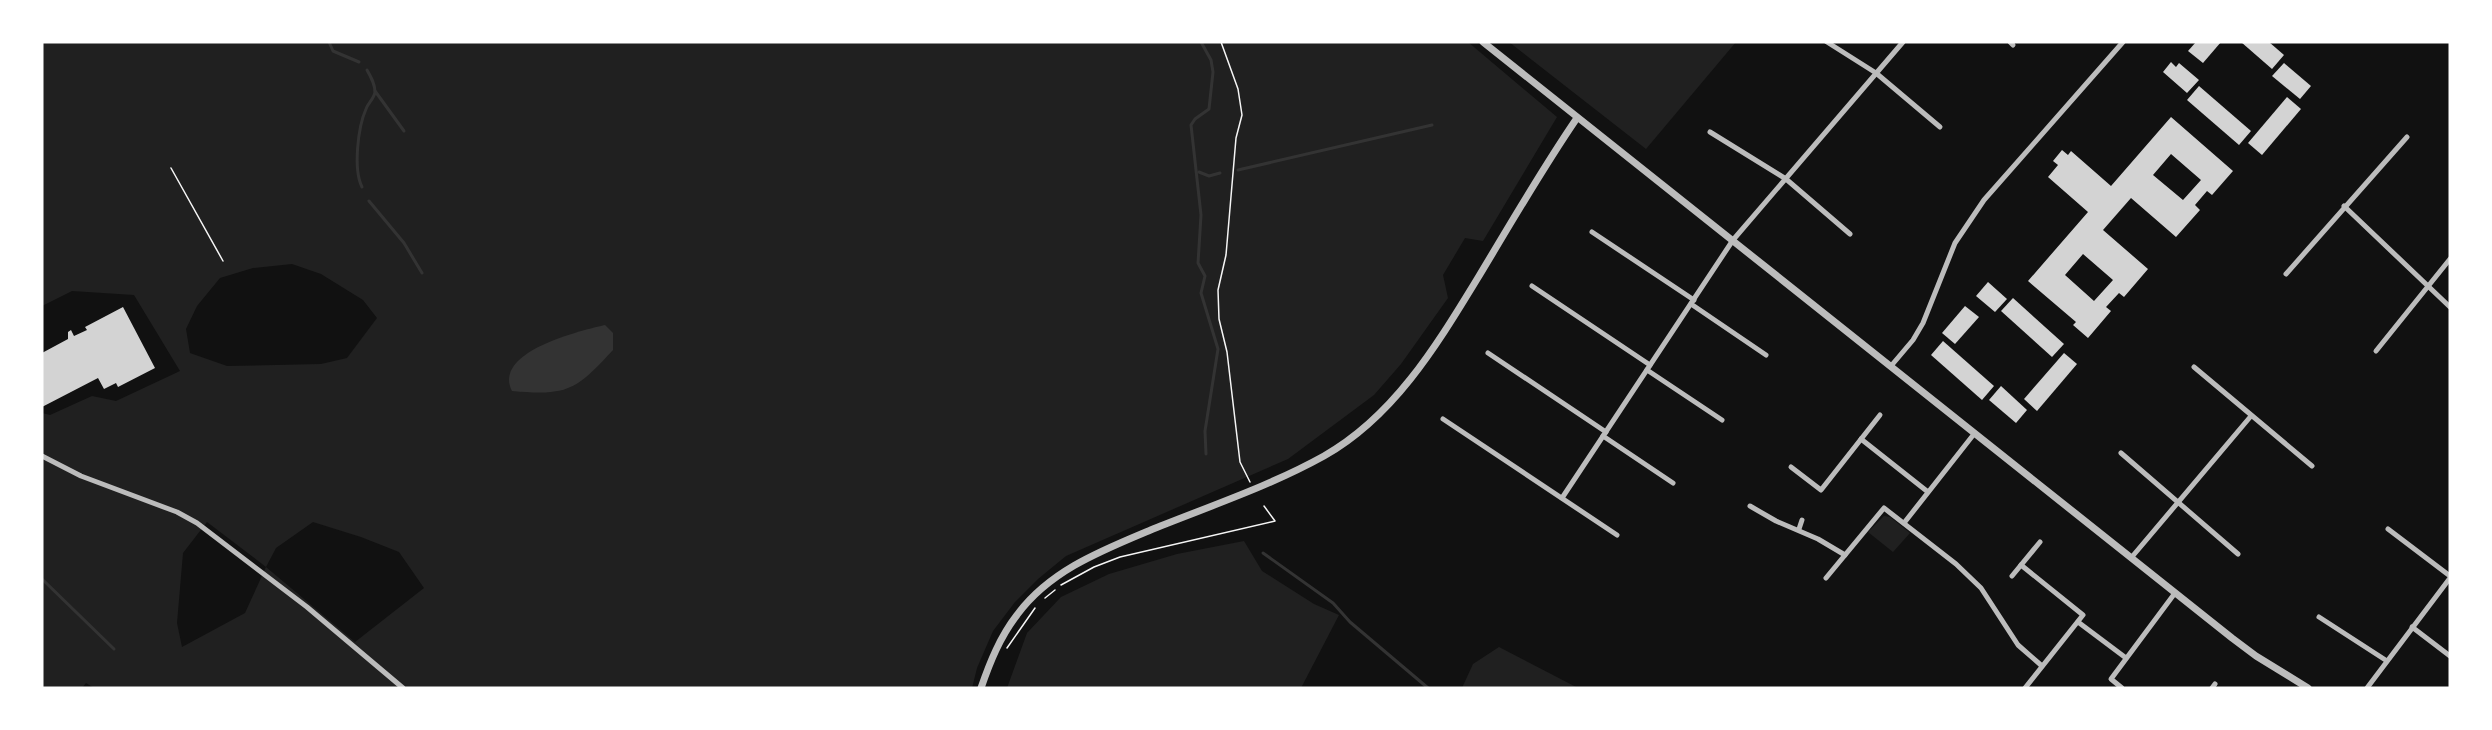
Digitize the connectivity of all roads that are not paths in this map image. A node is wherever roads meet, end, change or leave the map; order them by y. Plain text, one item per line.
1 (1483, 42) edge
2 (1827, 42) edge
3 (1903, 42) edge
4 (2123, 42) edge
5 (1876, 73) junction
6 (1577, 118) junction
7 (1940, 127) dead end
8 (1710, 132) dead end
9 (2407, 137) dead end
10 (1786, 179) junction
11 (2344, 206) junction
12 (1592, 232) dead end
13 (1850, 234) dead end
14 (1733, 240) junction
15 (2450, 259) edge
16 (2286, 274) dead end
17 (1532, 286) dead end
18 (2427, 287) junction
19 (1692, 302) junction
20 (2450, 307) edge
21 (2376, 351) dead end
22 (1488, 353) dead end
23 (1766, 355) dead end
24 (1891, 366) junction
25 (2194, 367) dead end
26 (1649, 368) junction
27 (1880, 416) dead end
28 (2251, 416) junction
29 (1443, 419) dead end
30 (1722, 420) dead end
31 (1604, 434) junction
32 (1974, 434) junction
33 (1861, 439) junction
34 (2121, 453) dead end
35 (42, 456) edge
36 (2312, 466) dead end
37 (1791, 467) dead end
38 (1673, 483) dead end
39 (1928, 492) junction
40 (1562, 498) junction
41 (2178, 502) junction
42 (1750, 506) dead end
43 (1802, 520) dead end
44 (1904, 523) junction
45 (1799, 529) junction
46 (2388, 529) dead end
47 (1617, 535) dead end
48 (2040, 542) dead end
49 (2238, 554) dead end
50 (1845, 555) junction
51 (2131, 558) junction
52 (2021, 565) junction
53 (2012, 576) dead end
54 (2450, 577) edge
55 (1827, 578) dead end
56 (2175, 593) junction
57 (2319, 617) dead end
58 (2078, 622) junction
59 (2412, 627) junction
60 (2450, 656) edge
61 (2126, 658) junction
62 (2387, 660) junction
63 (2042, 666) junction
64 (403, 688) edge
65 (981, 688) edge
66 (2025, 688) edge
67 (2122, 688) edge
68 (2308, 688) edge
69 (2367, 688) edge

1 - 6 street
2 - 5 street
3 - 5 street
4 - 24 street
5 - 7 street
5 - 10 street
6 - 14 street
6 - 65 street
8 - 10 street
9 - 11 street
10 - 13 street
10 - 14 street
11 - 16 street
11 - 18 street
12 - 19 street
14 - 19 street
14 - 24 street
15 - 18 street
17 - 26 street
18 - 20 street
18 - 21 street
19 - 23 street
19 - 26 street
22 - 31 street
24 - 32 street
25 - 28 street
26 - 30 street
26 - 31 street
27 - 33 street
28 - 36 street
28 - 41 street
29 - 40 street
31 - 38 street
31 - 40 street
32 - 39 street
32 - 51 street
33 - 37 street
33 - 39 street
34 - 41 street
35 - 64 street
39 - 44 street
40 - 47 street
41 - 49 street
41 - 51 street
42 - 45 street
43 - 45 street
44 - 50 street
44 - 63 street
45 - 50 street
46 - 54 street
48 - 52 street
50 - 55 street
51 - 56 street
52 - 53 street
52 - 58 street
54 - 59 street
56 - 61 street
56 - 68 street
57 - 62 street
58 - 61 street
58 - 63 street
59 - 60 street
59 - 62 street
61 - 67 street
62 - 69 street
63 - 66 street

